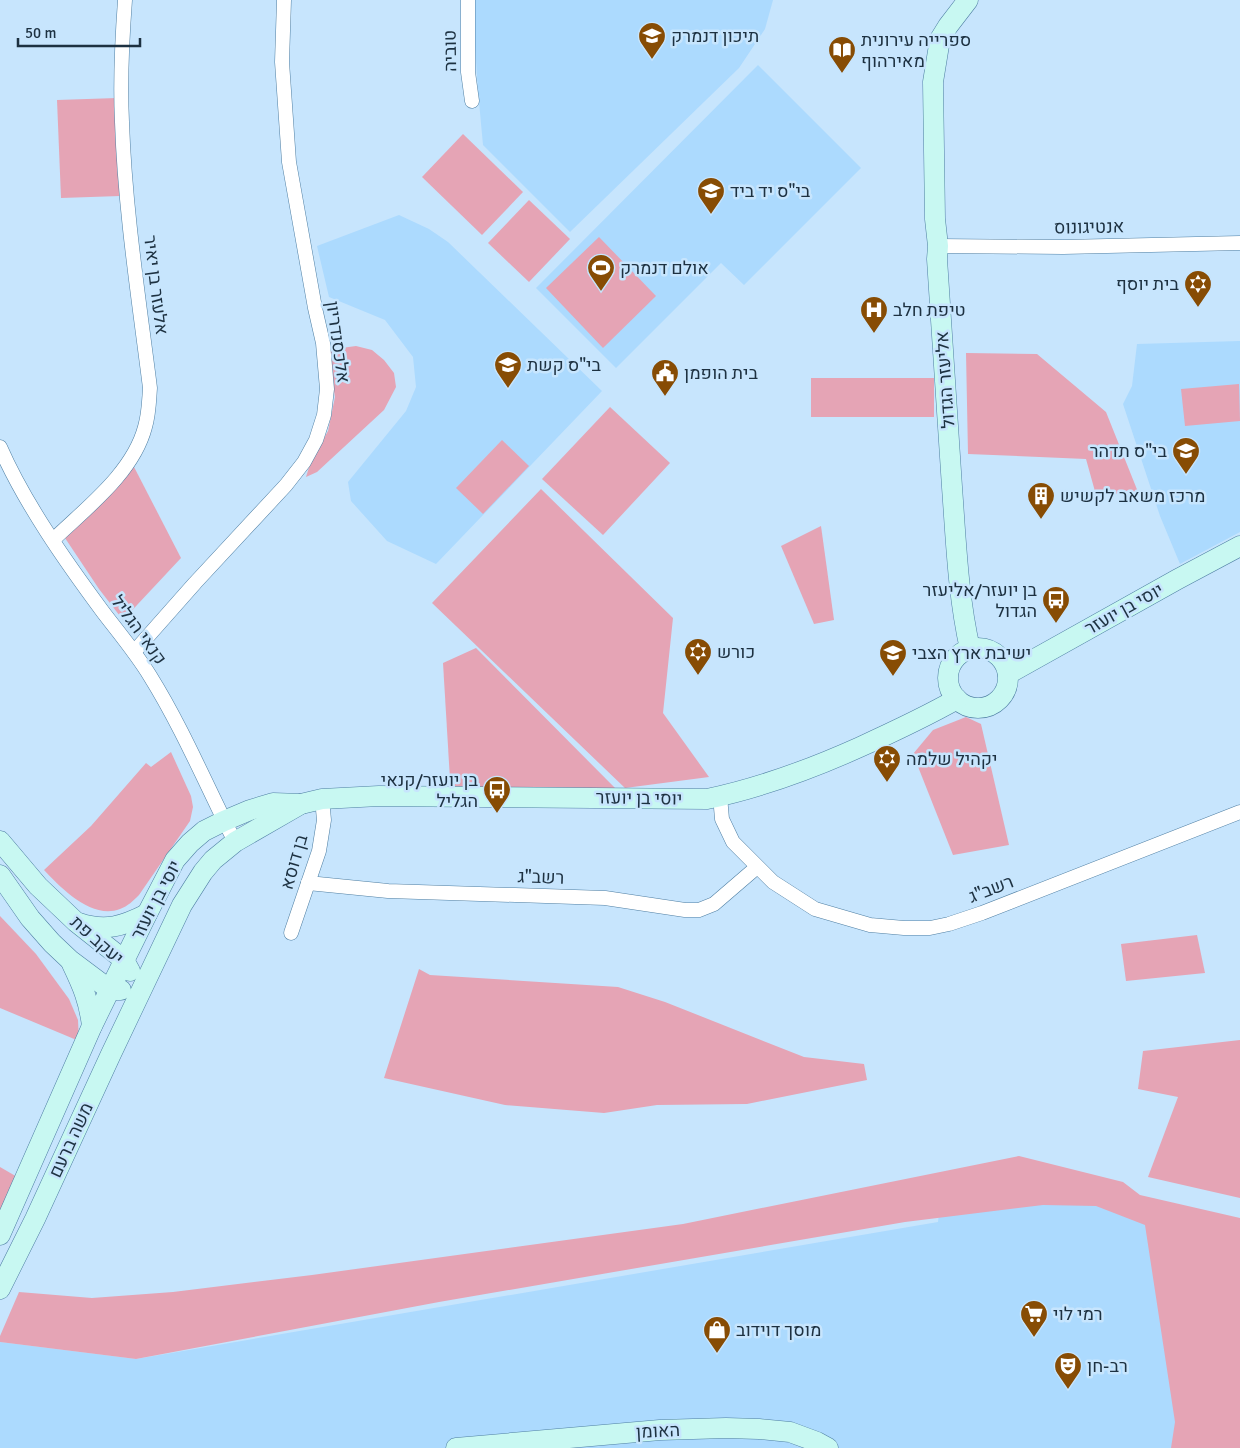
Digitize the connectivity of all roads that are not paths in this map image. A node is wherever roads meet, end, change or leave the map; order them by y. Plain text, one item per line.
1 (125, 0) edge
2 (284, 0) edge
3 (468, 0) edge
4 (949, 0) edge
5 (968, 0) edge
6 (948, 26) junction
7 (472, 101) dead end
8 (1240, 243) edge
9 (938, 246) junction
10 (0, 448) edge
11 (53, 540) junction
12 (1240, 546) edge
13 (970, 649) junction
14 (134, 652) junction
15 (1008, 674) junction
16 (957, 699) junction
17 (720, 796) junction
18 (322, 799) junction
19 (301, 804) junction
20 (1240, 812) edge
21 (224, 821) junction
22 (0, 841) edge
23 (235, 842) junction
24 (757, 867) junction
25 (0, 875) edge
26 (308, 883) junction
27 (147, 914) junction
28 (76, 922) junction
29 (291, 933) dead end
30 (70, 960) junction
31 (124, 960) junction
32 (110, 990) junction
33 (141, 990) junction
34 (92, 1026) junction
35 (0, 1235) edge
36 (0, 1289) edge
37 (456, 1448) edge
38 (828, 1448) edge

1 - 11 street, אלעזר בן יאיר
2 - 14 street, אלכסנדריון
3 - 7 street, טוביה
4 - 6 street
5 - 6 street, אליעזר הגדול
6 - 9 street, אליעזר הגדול
8 - 9 street, אנטיגונוס
9 - 13 street, אליעזר הגדול
10 - 11 street, קנאי הגליל
11 - 14 street, קנאי הגליל
12 - 15 street, יוסי בן יועזר
13 - 15 street
13 - 16 street
14 - 21 street, קנאי הגליל
15 - 16 street
16 - 17 street, יוסי בן יועזר
17 - 18 street, יוסי בן יועזר
17 - 24 street, רשב"ג
18 - 19 street, יוסי בן יועזר
18 - 26 street, בן דוסא
19 - 21 street, יוסי בן יועזר
19 - 23 street, יוסי בן יועזר
20 - 24 street, רשב"ג
21 - 23 street, קנאי הגליל
21 - 27 street, יוסי בן יועזר
22 - 28 street, יעקב פת
23 - 33 street, יוסי בן יועזר
24 - 26 street, רשב"ג
25 - 30 street, יעקב פת
26 - 29 street, בן דוסא
27 - 28 street
27 - 31 street, יוסי בן יועזר
28 - 31 street, יעקב פת
30 - 32 street, יעקב פת
30 - 34 street
31 - 32 street, משה ברעם
31 - 33 street, יעקב פת
32 - 33 street, יעקב פת
32 - 34 street, משה ברעם
33 - 36 street, משה ברעם
34 - 35 street, משה ברעם
37 - 38 street, האומן

